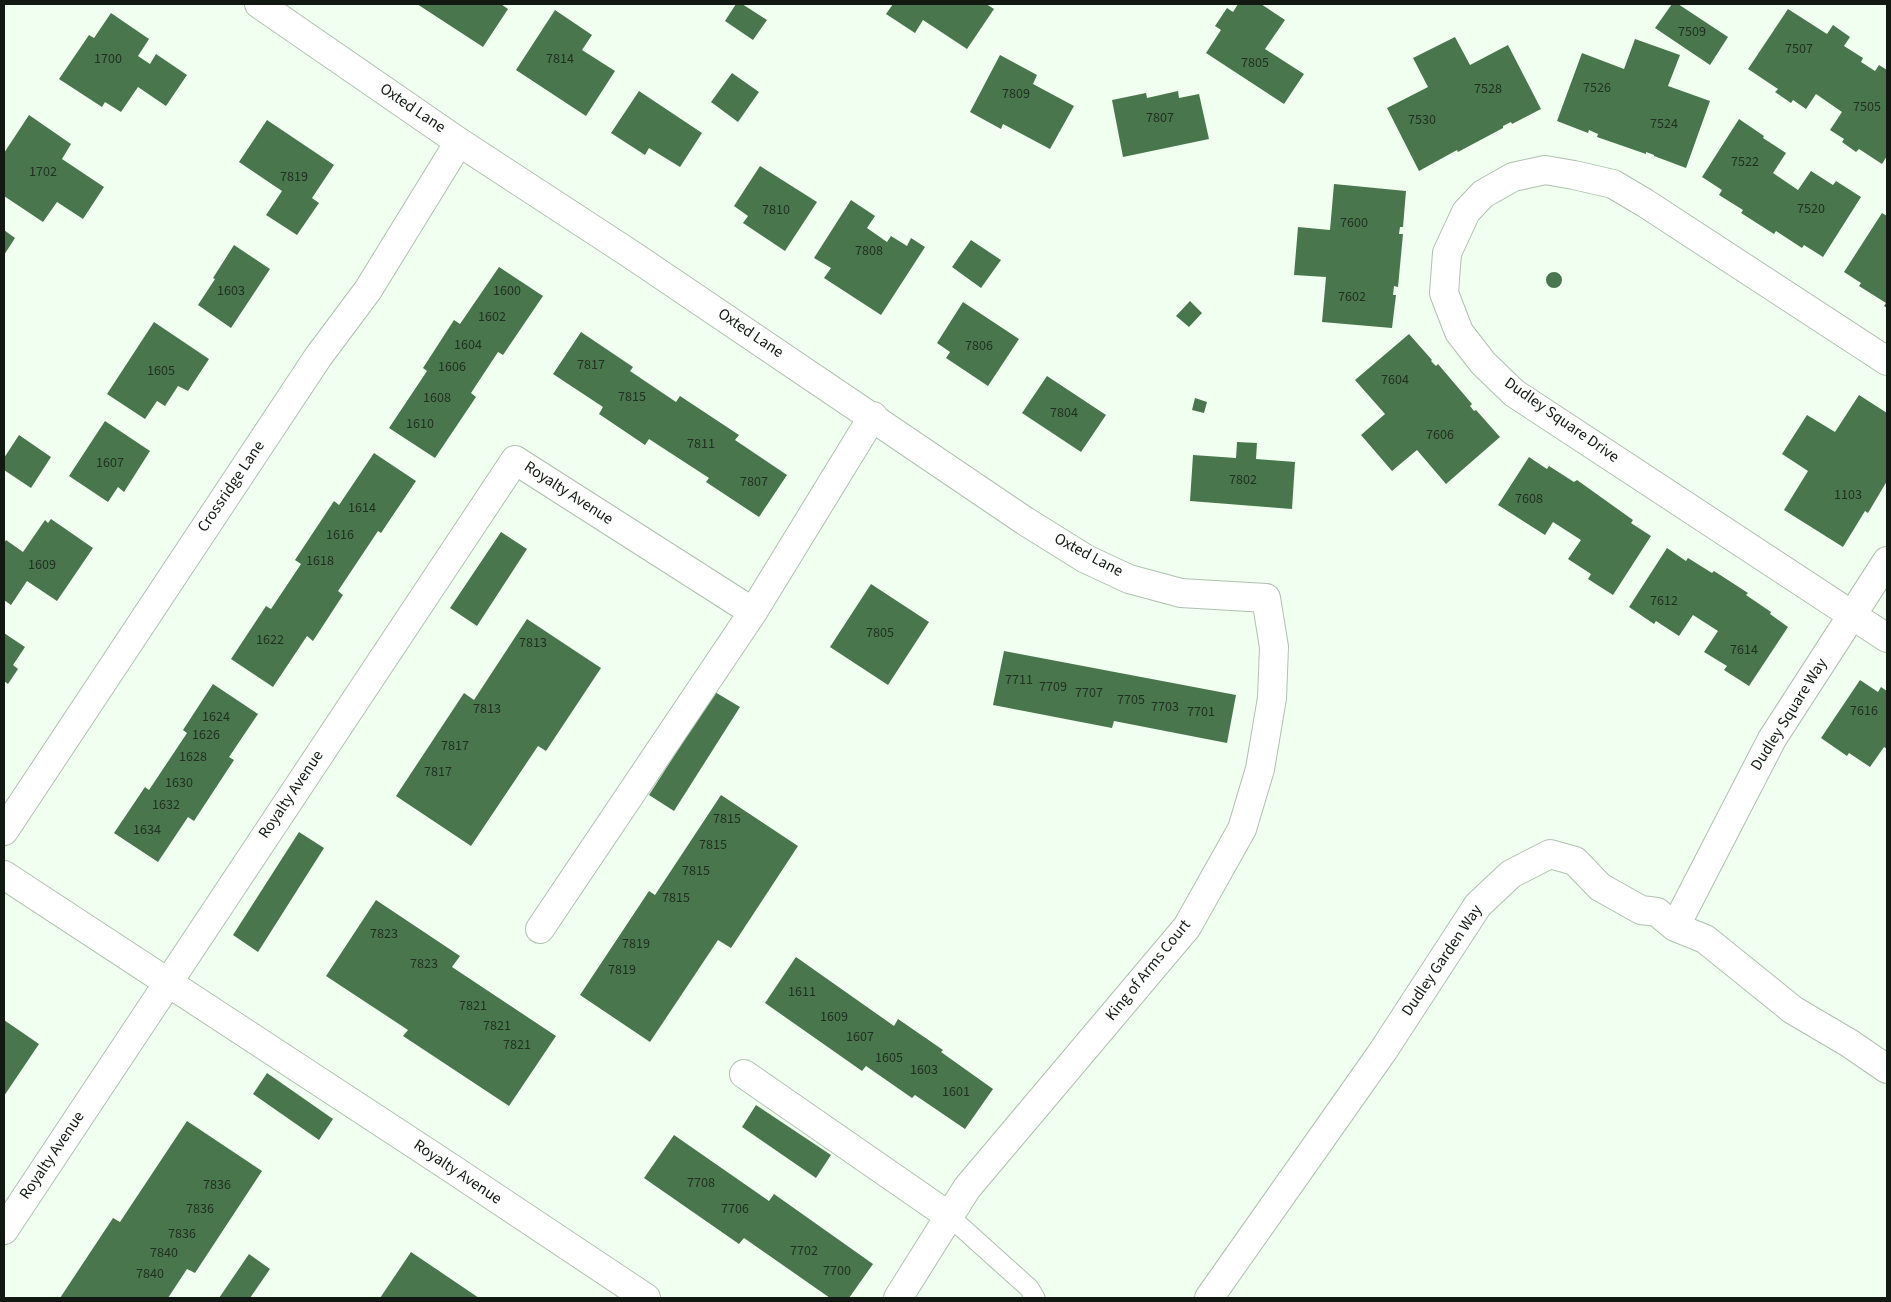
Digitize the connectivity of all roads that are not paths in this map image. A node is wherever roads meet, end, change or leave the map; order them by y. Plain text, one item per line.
1 (259, 4) edge
2 (459, 142) junction
3 (1887, 361) edge
4 (873, 416) junction
5 (1887, 561) edge
6 (1266, 598) joint
7 (753, 612) junction
8 (1852, 615) junction
9 (1887, 638) edge
10 (4, 831) edge
11 (4, 875) edge
12 (540, 928) dead end
13 (1675, 928) junction
14 (168, 983) junction
15 (1887, 1069) edge
16 (744, 1074) dead end
17 (950, 1216) junction
18 (4, 1230) edge
19 (646, 1298) edge
20 (898, 1298) edge
21 (1035, 1298) edge
22 (1209, 1298) edge

1 - 2 street, Oxted Lane
2 - 4 street, Oxted Lane
2 - 10 street, Crossridge Lane
3 - 8 street, Dudley Square Drive
4 - 6 street, Oxted Lane
4 - 7 street
5 - 8 street, Dudley Square Way
6 - 17 street, King of Arms Court
7 - 12 street
7 - 14 street, Royalty Avenue
8 - 9 street, Dudley Square Drive
8 - 13 street, Dudley Square Way
11 - 14 street, Royalty Avenue
13 - 15 street, Dudley Garden Way
13 - 22 street, Dudley Garden Way
14 - 18 street, Royalty Avenue
14 - 19 street, Royalty Avenue
16 - 17 street
17 - 20 street, King of Arms Court
17 - 21 lane

